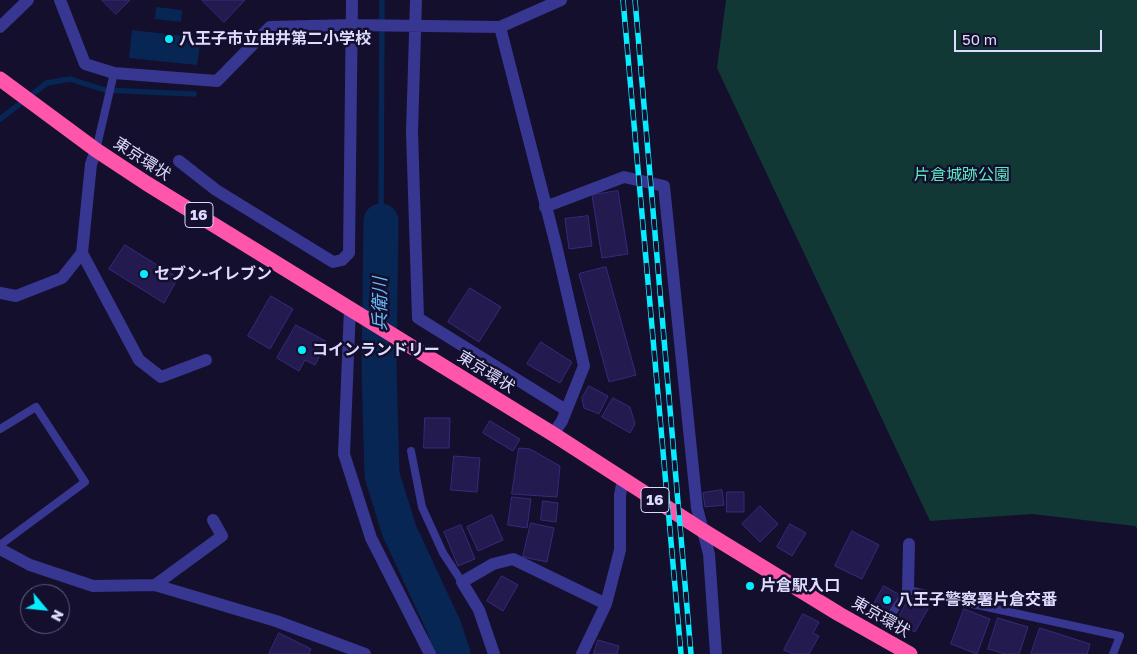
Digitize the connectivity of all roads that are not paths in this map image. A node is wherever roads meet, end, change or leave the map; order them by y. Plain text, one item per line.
1 (28, 0) edge
2 (60, 0) edge
3 (352, 0) edge
4 (416, 0) edge
5 (561, 0) edge
6 (352, 25) junction
7 (416, 25) junction
8 (0, 27) edge
9 (500, 27) junction
10 (113, 75) junction
11 (0, 79) edge
12 (96, 150) junction
13 (179, 161) dead end
14 (545, 207) junction
15 (82, 253) junction
16 (0, 293) edge
17 (350, 308) junction
18 (206, 360) dead end
19 (566, 410) junction
20 (0, 429) edge
21 (553, 434) junction
22 (411, 451) dead end
23 (623, 480) junction
24 (213, 520) dead end
25 (702, 530) junction
26 (909, 544) dead end
27 (0, 545) edge
28 (0, 549) edge
29 (462, 582) junction
30 (155, 585) junction
31 (908, 590) junction
32 (606, 604) junction
33 (886, 624) dead end
34 (890, 650) edge
35 (365, 654) edge
36 (430, 654) edge
37 (494, 654) edge
38 (582, 654) edge
39 (716, 654) edge
40 (910, 654) edge
41 (1113, 654) edge

1 - 8 street
2 - 10 street
3 - 6 street
4 - 7 street
5 - 9 street
6 - 7 street
6 - 10 street
6 - 13 street
7 - 9 street
7 - 19 street
9 - 14 street
10 - 12 lane
11 - 12 highway, 東京環状 / 16
12 - 15 street
12 - 17 highway, 東京環状 / 16
14 - 19 street
14 - 25 street
15 - 16 street
15 - 18 street
17 - 21 highway, 東京環状 / 16
17 - 36 street
19 - 21 street
20 - 27 lane
21 - 23 highway, 東京環状 / 16
22 - 29 lane
23 - 25 highway, 東京環状 / 16
23 - 32 street
24 - 30 street
25 - 34 highway, 東京環状 / 16
25 - 39 street
26 - 31 street
28 - 30 street
29 - 32 street
29 - 37 street
30 - 35 street
31 - 33 lane
31 - 41 lane
32 - 38 street
34 - 40 highway, 東京環状 / 16

